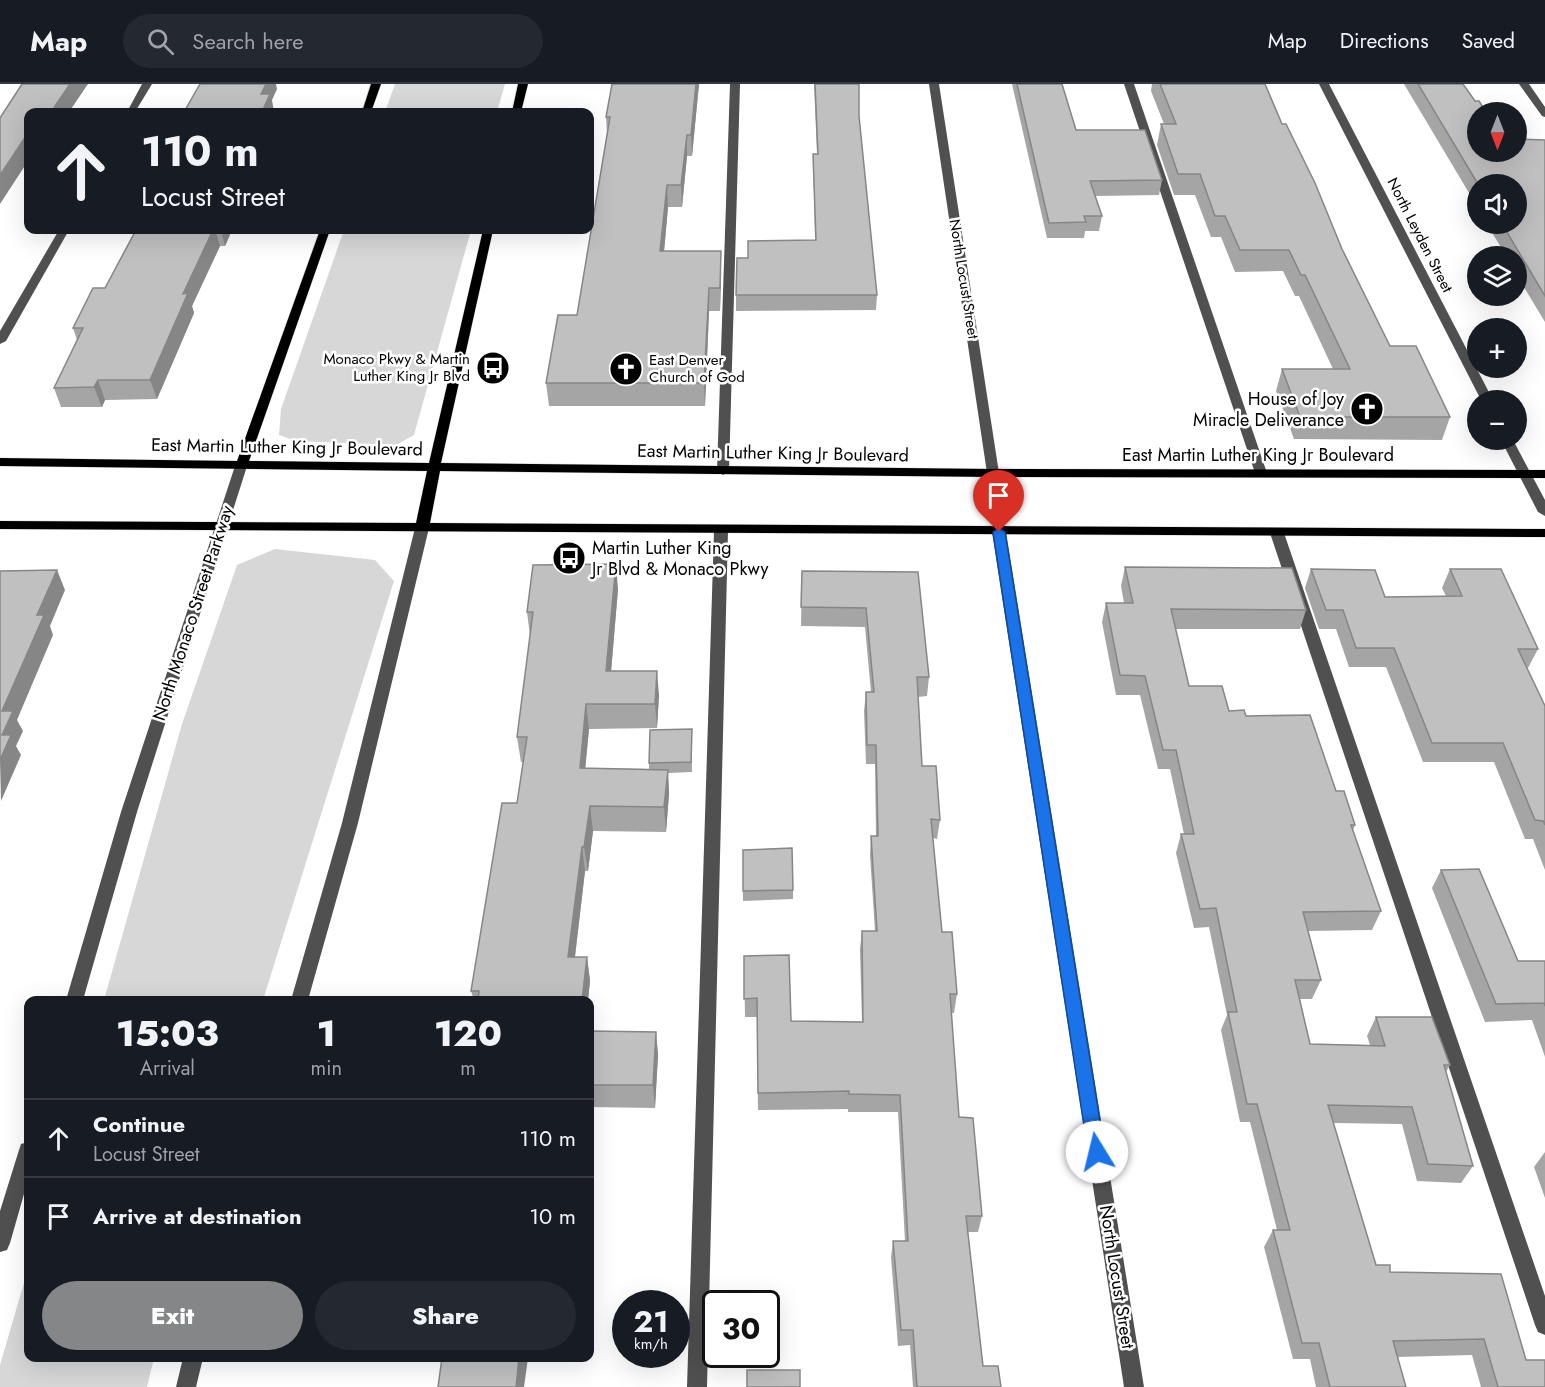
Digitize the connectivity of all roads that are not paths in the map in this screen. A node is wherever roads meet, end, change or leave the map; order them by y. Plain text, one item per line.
1 (147, 84) edge
2 (376, 84) edge
3 (523, 84) edge
4 (735, 84) edge
5 (934, 84) edge
6 (1129, 84) edge
7 (1324, 84) edge
8 (1524, 84) edge
9 (133, 108) edge
10 (367, 108) edge
11 (517, 108) edge
12 (1545, 114) edge
13 (62, 234) edge
14 (324, 234) edge
15 (487, 234) edge
16 (0, 341) edge
17 (1482, 390) edge
18 (1512, 450) edge
19 (0, 462) edge
20 (242, 464) junction
21 (434, 468) junction
22 (723, 471) junction
23 (993, 473) junction
24 (1261, 473) junction
25 (1525, 474) junction
26 (1545, 474) edge
27 (1545, 513) edge
28 (0, 525) edge
29 (222, 526) junction
30 (422, 528) junction
31 (721, 531) junction
32 (999, 532) junction
33 (1277, 533) junction
34 (1545, 533) edge
35 (75, 996) edge
36 (300, 996) edge
37 (24, 1163) edge
38 (0, 1243) edge
39 (1545, 1324) edge
40 (192, 1362) edge
41 (186, 1387) edge
42 (697, 1387) edge
43 (1134, 1387) edge

1 - 9 street
2 - 10 main road
3 - 11 main road
4 - 22 street
5 - 23 street, North Locust Street
6 - 24 street
7 - 17 street, North Leyden Street
8 - 12 street
13 - 16 street
14 - 20 main road, North Monaco Street Parkway
15 - 21 main road
18 - 25 street
19 - 20 main road, East Martin Luther King Jr Boulevard
20 - 21 main road, East Martin Luther King Jr Boulevard
20 - 29 street, North Monaco Street Parkway
21 - 22 main road, East Martin Luther King Jr Boulevard
21 - 30 main road
22 - 23 main road, East Martin Luther King Jr Boulevard
23 - 24 main road, East Martin Luther King Jr Boulevard
24 - 25 main road, East Martin Luther King Jr Boulevard
25 - 26 main road, East Martin Luther King Jr Boulevard
25 - 27 street
28 - 29 main road
29 - 30 main road
29 - 35 street, North Monaco Street Parkway
30 - 31 main road
30 - 36 street
31 - 32 main road
31 - 42 street
32 - 33 main road
32 - 43 street, North Locust Street
33 - 34 main road
33 - 39 street
37 - 38 street
40 - 41 street

